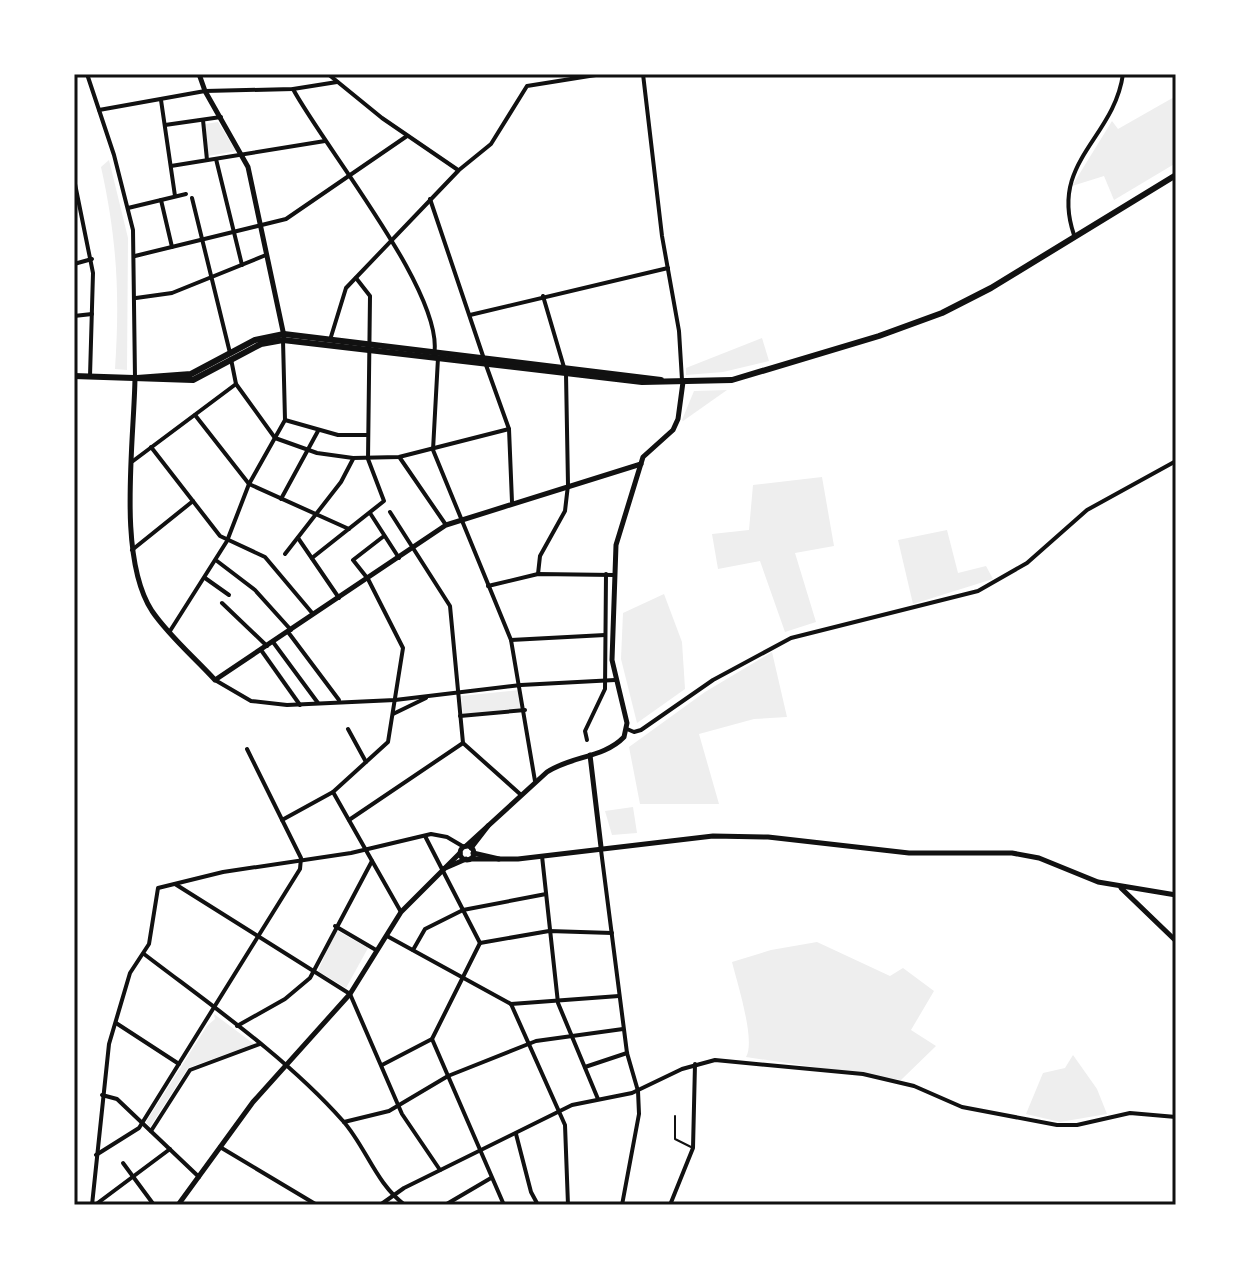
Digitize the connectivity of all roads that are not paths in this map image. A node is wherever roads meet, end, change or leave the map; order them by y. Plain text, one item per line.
1 (87, 74) edge
2 (199, 74) edge
3 (328, 74) edge
4 (602, 74) edge
5 (643, 74) edge
6 (1123, 74) edge
7 (337, 82) junction
8 (293, 89) junction
9 (205, 91) junction
10 (161, 99) junction
11 (99, 110) junction
12 (221, 117) junction
13 (203, 120) junction
14 (165, 125) junction
15 (407, 136) junction
16 (325, 141) junction
17 (243, 154) junction
18 (216, 158) junction
19 (207, 160) junction
20 (171, 166) junction
21 (459, 170) junction
22 (1176, 175) edge
23 (347, 176) junction
24 (74, 179) edge
25 (186, 194) dead end
26 (175, 196) junction
27 (192, 198) dead end
28 (430, 199) junction
29 (161, 200) junction
30 (128, 208) junction
31 (262, 225) junction
32 (234, 232) junction
33 (1074, 235) junction
34 (202, 239) junction
35 (390, 241) junction
36 (172, 247) junction
37 (268, 255) junction
38 (135, 256) junction
39 (92, 259) junction
40 (74, 264) edge
41 (242, 265) junction
42 (668, 268) junction
43 (212, 278) junction
44 (356, 278) junction
45 (543, 296) junction
46 (136, 298) junction
47 (92, 314) junction
48 (470, 315) junction
49 (74, 316) edge
50 (283, 337) junction
51 (330, 343) junction
52 (367, 348) junction
53 (437, 354) junction
54 (230, 356) junction
55 (484, 359) junction
56 (565, 370) junction
57 (74, 376) edge
58 (93, 376) junction
59 (135, 378) junction
60 (683, 382) junction
61 (236, 384) junction
62 (195, 415) junction
63 (285, 420) junction
64 (509, 429) junction
65 (319, 431) junction
66 (367, 435) junction
67 (275, 438) junction
68 (151, 447) junction
69 (433, 450) junction
70 (308, 451) junction
71 (399, 457) junction
72 (353, 458) junction
73 (368, 459) junction
74 (133, 461) junction
75 (1176, 461) edge
76 (641, 464) junction
77 (249, 484) junction
78 (568, 485) junction
79 (281, 499) junction
80 (193, 501) junction
81 (512, 502) junction
82 (390, 512) dead end
83 (314, 513) junction
84 (370, 513) junction
85 (463, 519) junction
86 (446, 525) junction
87 (350, 529) junction
88 (384, 536) junction
89 (298, 538) junction
90 (227, 541) junction
91 (414, 548) junction
92 (132, 550) junction
93 (285, 554) dead end
94 (312, 558) junction
95 (399, 558) junction
96 (216, 560) junction
97 (538, 574) junction
98 (606, 574) junction
99 (614, 575) junction
100 (205, 578) junction
101 (368, 579) junction
102 (488, 586) junction
103 (229, 595) dead end
104 (339, 598) junction
105 (222, 603) dead end
106 (314, 615) junction
107 (170, 631) junction
108 (289, 631) junction
109 (605, 635) junction
110 (511, 640) junction
111 (270, 644) junction
112 (261, 650) junction
113 (215, 680) junction
114 (615, 680) junction
115 (604, 681) junction
116 (521, 685) junction
117 (458, 692) junction
118 (432, 695) junction
119 (395, 700) junction
120 (340, 701) junction
121 (318, 703) junction
122 (300, 705) junction
123 (525, 710) junction
124 (393, 714) junction
125 (460, 716) junction
126 (348, 729) dead end
127 (627, 729) junction
128 (587, 740) dead end
129 (463, 743) junction
130 (247, 749) dead end
131 (590, 755) junction
132 (366, 762) junction
133 (535, 781) junction
134 (333, 792) junction
135 (520, 794) junction
136 (282, 820) junction
137 (349, 820) junction
138 (425, 836) junction
139 (601, 847) junction
140 (366, 850) junction
141 (467, 852) junction
142 (542, 856) junction
143 (301, 858) junction
144 (372, 861) junction
145 (442, 869) junction
146 (175, 884) junction
147 (1121, 887) junction
148 (546, 894) junction
149 (1176, 895) edge
150 (463, 910) junction
151 (401, 912) junction
152 (335, 926) junction
153 (549, 931) junction
154 (612, 933) junction
155 (384, 934) junction
156 (258, 937) junction
157 (1176, 941) edge
158 (480, 943) junction
159 (376, 950) junction
160 (413, 950) junction
161 (144, 954) junction
162 (314, 972) junction
163 (464, 976) junction
164 (350, 994) junction
165 (619, 996) junction
166 (558, 1003) junction
167 (511, 1004) junction
168 (214, 1008) junction
169 (116, 1023) junction
170 (237, 1026) junction
171 (624, 1029) junction
172 (571, 1035) junction
173 (432, 1039) junction
174 (528, 1043) junction
175 (260, 1044) junction
176 (627, 1053) junction
177 (179, 1064) junction
178 (695, 1064) junction
179 (382, 1065) junction
180 (285, 1066) junction
181 (585, 1067) junction
182 (448, 1076) junction
183 (638, 1091) junction
184 (102, 1095) junction
185 (598, 1099) junction
186 (399, 1105) junction
187 (560, 1110) junction
188 (675, 1116) dead end
189 (1176, 1117) edge
190 (344, 1122) junction
191 (142, 1123) junction
192 (151, 1131) junction
193 (516, 1134) junction
194 (220, 1147) junction
195 (693, 1148) junction
196 (170, 1149) junction
197 (480, 1150) junction
198 (96, 1155) junction
199 (123, 1163) dead end
200 (440, 1170) junction
201 (133, 1177) junction
202 (199, 1177) junction
203 (492, 1178) junction
204 (392, 1195) junction
205 (305, 1198) junction
206 (181, 1204) edge
207 (93, 1205) edge
208 (154, 1205) edge
209 (301, 1205) edge
210 (317, 1205) edge
211 (380, 1205) edge
212 (405, 1205) edge
213 (445, 1205) edge
214 (504, 1205) edge
215 (538, 1205) edge
216 (568, 1205) edge
217 (601, 1205) edge
218 (609, 1205) edge
219 (622, 1205) edge
220 (670, 1205) edge

1 - 11 street
2 - 9 street
3 - 7 street
4 - 21 street
5 - 42 street
6 - 33 street
7 - 8 street
7 - 15 street
8 - 9 street
8 - 16 street
9 - 10 street
9 - 12 street
10 - 11 street
10 - 14 street
11 - 30 street
12 - 13 street
12 - 17 street
13 - 14 street
13 - 19 street
14 - 20 street
15 - 21 street
15 - 23 street
16 - 17 street
16 - 23 street
17 - 18 street
17 - 31 street
18 - 19 street
18 - 32 street
19 - 20 street
20 - 26 street
21 - 28 street
22 - 33 main road
23 - 31 street
23 - 35 street
24 - 39 street
25 - 26 street
26 - 29 street
27 - 34 street
28 - 35 street
28 - 48 street
29 - 30 street
29 - 36 street
30 - 38 street
31 - 32 street
31 - 37 street
32 - 34 street
32 - 41 street
33 - 60 main road
34 - 36 street
34 - 43 street
35 - 44 street
35 - 53 street
36 - 38 street
37 - 41 street
37 - 50 street
38 - 46 street
39 - 40 street
39 - 47 street
41 - 43 street
42 - 45 street
42 - 60 street
43 - 46 street
43 - 54 street
44 - 51 street
44 - 52 street
45 - 48 street
45 - 56 street
46 - 59 street
47 - 49 street
47 - 58 street
48 - 55 street
50 - 51 main road
50 - 54 main road
50 - 63 street
51 - 52 main road
52 - 53 main road
52 - 66 street
53 - 55 main road
53 - 69 street
54 - 59 main road
54 - 61 street
55 - 56 main road
55 - 64 street
56 - 60 main road
56 - 78 street
57 - 58 main road
58 - 59 main road
59 - 74 street
60 - 76 street
61 - 62 street
61 - 67 street
62 - 68 street
62 - 77 street
63 - 65 street
63 - 67 street
64 - 69 street
64 - 81 street
65 - 66 street
65 - 70 street
66 - 73 street
67 - 70 street
67 - 77 street
68 - 74 street
68 - 80 street
69 - 71 street
69 - 85 street
70 - 72 street
70 - 79 street
71 - 73 street
71 - 86 street
72 - 73 street
72 - 83 street
73 - 84 street
74 - 92 street
75 - 127 street
76 - 78 street
76 - 99 street
77 - 79 street
77 - 90 street
78 - 81 street
78 - 97 street
79 - 83 street
80 - 90 street
80 - 92 street
81 - 85 street
82 - 91 street
83 - 87 street
83 - 89 street
84 - 87 street
84 - 88 street
85 - 86 street
85 - 102 street
86 - 91 street
87 - 94 street
88 - 95 street
88 - 101 street
89 - 93 street
89 - 94 street
90 - 96 street
90 - 106 street
91 - 95 street
91 - 117 street
92 - 107 street
94 - 104 street
95 - 101 street
96 - 100 street
96 - 108 street
97 - 98 street
97 - 102 street
98 - 99 street
98 - 109 street
99 - 114 street
100 - 103 street
100 - 107 street
101 - 104 street
101 - 119 street
102 - 110 street
104 - 106 street
105 - 111 street
106 - 108 street
107 - 113 street
108 - 111 street
108 - 120 street
109 - 110 street
109 - 115 street
110 - 116 street
111 - 112 street
111 - 121 street
112 - 113 street
112 - 122 street
113 - 122 street
114 - 115 street
114 - 127 street
115 - 116 street
115 - 128 street
116 - 117 street
116 - 123 street
117 - 118 street
117 - 125 street
118 - 119 street
118 - 124 street
119 - 120 street
119 - 124 street
120 - 121 street
121 - 122 street
123 - 125 street
123 - 133 street
124 - 132 street
125 - 129 street
126 - 132 street
127 - 131 street
129 - 135 street
129 - 137 street
130 - 136 street
131 - 133 street
131 - 139 street
132 - 134 street
133 - 135 street
134 - 136 street
134 - 137 street
135 - 141 street
136 - 143 street
137 - 140 street
138 - 140 street
138 - 141 street
138 - 145 street
139 - 142 street
139 - 147 street
139 - 154 street
140 - 143 street
140 - 144 street
141 - 142 street
141 - 145 street
142 - 148 street
143 - 146 street
143 - 156 street
144 - 151 street
144 - 152 street
145 - 150 street
145 - 151 street
146 - 156 street
146 - 161 street
147 - 149 street
147 - 157 street
148 - 150 street
148 - 153 street
150 - 158 street
150 - 160 street
151 - 155 street
152 - 159 street
152 - 162 street
153 - 154 street
153 - 158 street
153 - 166 street
154 - 165 street
155 - 159 street
155 - 160 street
156 - 162 street
156 - 168 street
158 - 163 street
159 - 164 street
160 - 163 street
161 - 168 street
161 - 169 street
162 - 164 street
162 - 170 street
163 - 167 street
163 - 173 street
164 - 179 street
164 - 180 street
165 - 166 street
165 - 171 street
166 - 167 street
166 - 172 street
167 - 174 street
168 - 170 street
168 - 177 street
169 - 177 street
169 - 184 street
170 - 175 street
171 - 172 street
171 - 176 street
172 - 174 street
172 - 181 street
173 - 179 street
173 - 182 street
174 - 182 street
174 - 187 street
175 - 180 street
175 - 192 street
176 - 181 street
176 - 183 street
177 - 191 street
178 - 183 street
178 - 189 street
178 - 195 street
179 - 186 street
180 - 190 street
180 - 194 street
181 - 185 street
182 - 186 street
182 - 197 street
183 - 185 street
183 - 219 street
184 - 191 street
184 - 198 street
185 - 187 street
186 - 190 street
186 - 200 street
187 - 193 street
187 - 216 street
188 - 195 lane
190 - 204 street
191 - 192 street
191 - 198 street
192 - 196 street
193 - 197 street
193 - 215 street
194 - 202 street
194 - 205 street
195 - 220 street
196 - 201 street
196 - 202 street
197 - 200 street
197 - 203 street
198 - 207 street
199 - 201 street
200 - 204 street
201 - 207 street
201 - 208 street
202 - 206 street
203 - 213 street
203 - 214 street
204 - 211 street
204 - 212 street
205 - 209 street
205 - 210 street
217 - 218 street

